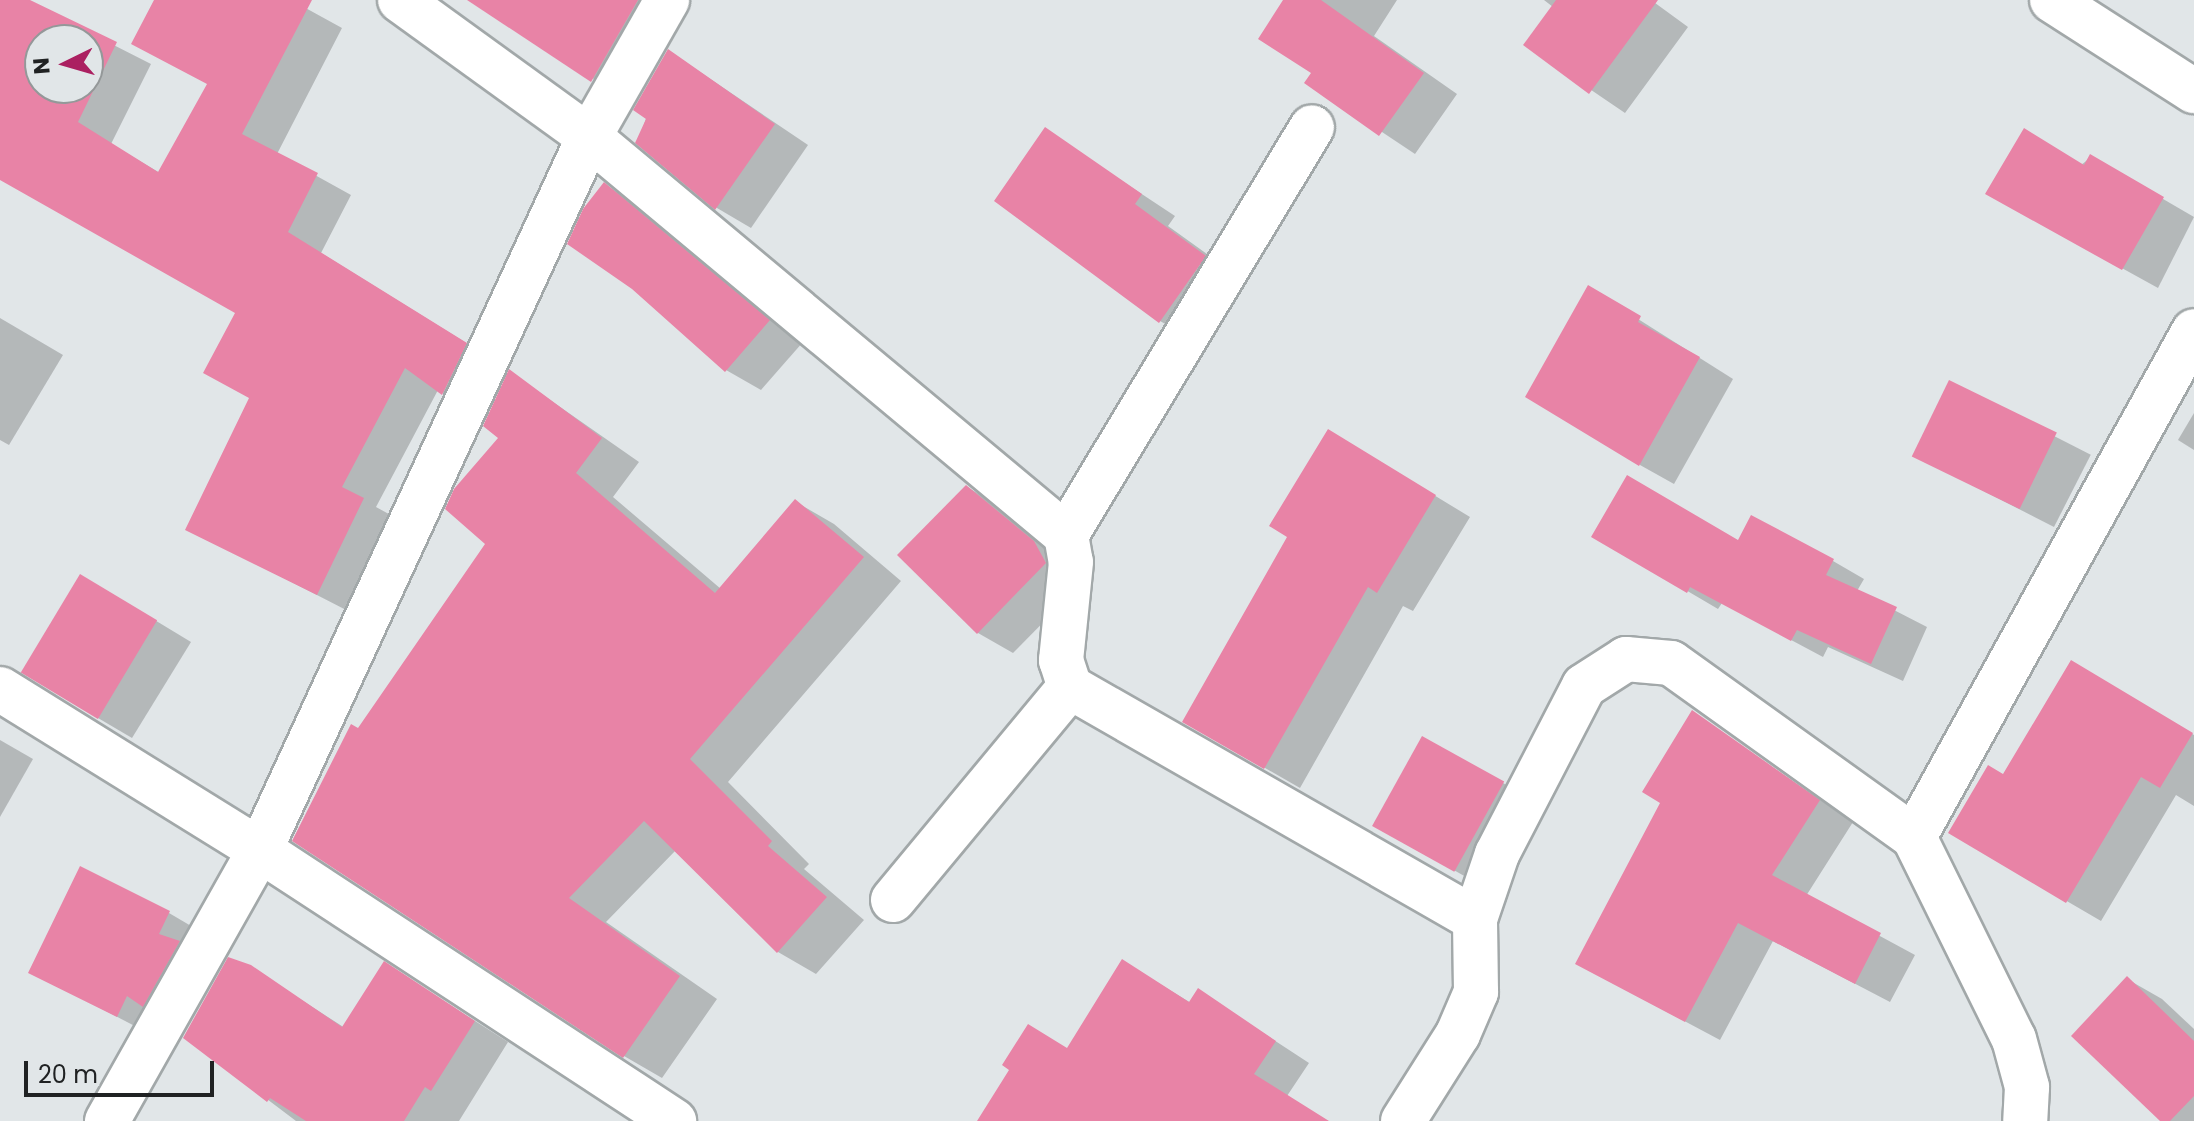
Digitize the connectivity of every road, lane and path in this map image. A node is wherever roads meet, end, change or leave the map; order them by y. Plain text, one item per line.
1 (400, 0) edge
2 (667, 0) edge
3 (2052, 0) edge
4 (2194, 91) edge
5 (1312, 128) dead end
6 (589, 137) junction
7 (2194, 331) edge
8 (1066, 535) junction
9 (1070, 687) junction
10 (0, 689) edge
11 (1914, 837) junction
12 (260, 850) junction
13 (893, 900) dead end
14 (1475, 919) junction
15 (107, 1121) edge
16 (674, 1121) edge
17 (1403, 1121) edge
18 (2025, 1121) edge

1 - 6 street
2 - 6 street
3 - 4 street
5 - 8 street
6 - 8 street
6 - 12 street
7 - 11 street
8 - 9 street
9 - 13 street
9 - 14 street
10 - 12 street
11 - 14 street
11 - 18 street
12 - 15 street
12 - 16 street
14 - 17 street

